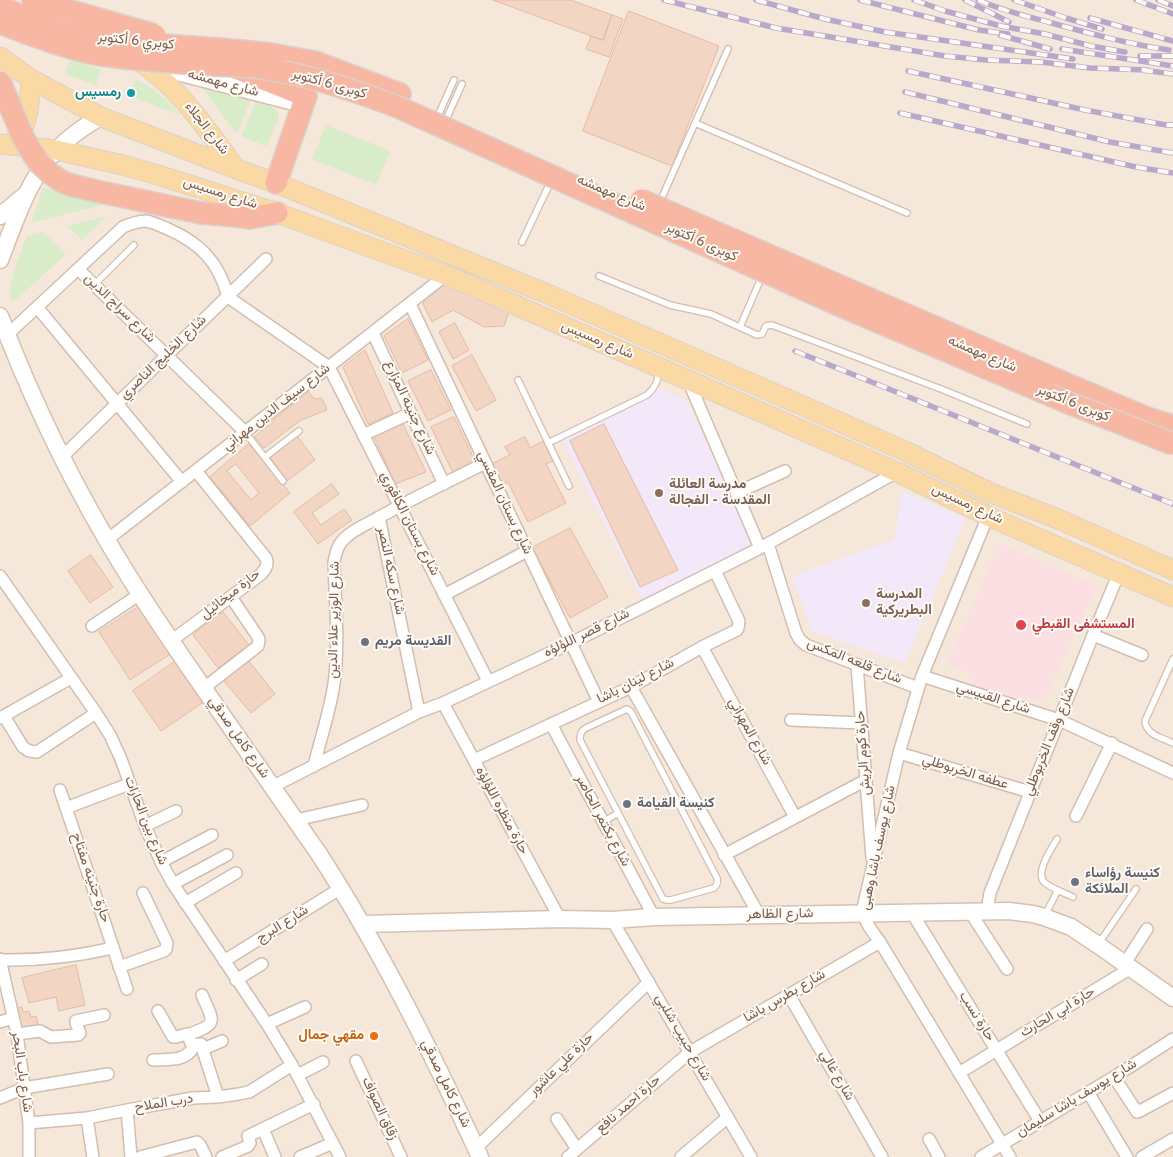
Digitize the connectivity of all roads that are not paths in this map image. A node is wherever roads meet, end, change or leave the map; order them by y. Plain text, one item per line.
1 (31, 0) edge
2 (0, 7) edge
3 (0, 23) edge
4 (728, 49) dead end
5 (276, 55) joint
6 (1, 58) edge
7 (144, 64) junction
8 (224, 65) joint
9 (31, 79) junction
10 (454, 80) dead end
11 (0, 82) edge
12 (462, 84) dead end
13 (306, 96) junction
14 (101, 117) junction
15 (441, 120) junction
16 (695, 123) junction
17 (6, 144) edge
18 (56, 150) junction
19 (236, 169) junction
20 (555, 170) junction
21 (276, 183) junction
22 (26, 194) junction
23 (277, 213) junction
24 (655, 213) junction
25 (907, 213) dead end
26 (0, 216) edge
27 (522, 242) dead end
28 (134, 245) dead end
29 (266, 259) dead end
30 (0, 260) edge
31 (768, 263) junction
32 (78, 269) junction
33 (446, 276) junction
34 (599, 276) dead end
35 (94, 285) junction
36 (228, 297) junction
37 (410, 304) junction
38 (38, 306) junction
39 (0, 316) edge
40 (900, 320) junction
41 (740, 327) junction
42 (373, 333) junction
43 (7, 335) junction
44 (167, 356) junction
45 (658, 367) junction
46 (329, 368) junction
47 (518, 380) dead end
48 (688, 380) junction
49 (118, 404) junction
50 (411, 413) junction
51 (1027, 424) dead end
52 (1173, 426) edge
53 (299, 431) dead end
54 (245, 432) junction
55 (363, 435) junction
56 (1173, 438) edge
57 (548, 442) junction
58 (1173, 444) edge
59 (1173, 454) edge
60 (62, 457) junction
61 (265, 457) junction
62 (485, 463) junction
63 (196, 471) junction
64 (785, 471) dead end
65 (897, 472) junction
66 (283, 481) dead end
67 (182, 482) junction
68 (444, 484) junction
69 (569, 486) dead end
70 (736, 494) junction
71 (400, 506) junction
72 (988, 516) junction
73 (379, 517) junction
74 (107, 540) junction
75 (764, 546) junction
76 (527, 551) junction
77 (1173, 570) edge
78 (715, 571) junction
79 (1119, 574) junction
80 (0, 576) edge
81 (140, 594) junction
82 (444, 595) junction
83 (231, 596) junction
84 (1173, 597) edge
85 (92, 626) dead end
86 (1092, 635) junction
87 (171, 641) junction
88 (571, 643) junction
89 (702, 647) junction
90 (1142, 655) dead end
91 (1173, 659) edge
92 (857, 665) junction
93 (922, 676) junction
94 (71, 678) junction
95 (488, 681) junction
96 (630, 687) junction
97 (204, 688) junction
98 (918, 688) junction
99 (599, 702) junction
100 (443, 703) junction
101 (419, 712) junction
102 (96, 713) junction
103 (2, 717) edge
104 (792, 720) dead end
105 (1059, 720) junction
106 (861, 723) junction
107 (551, 724) junction
108 (1173, 743) edge
109 (1112, 744) junction
110 (899, 753) junction
111 (474, 760) junction
112 (314, 766) junction
113 (1173, 772) edge
114 (866, 780) junction
115 (129, 784) junction
116 (272, 787) junction
117 (60, 790) dead end
118 (1030, 792) junction
119 (362, 805) dead end
120 (66, 808) junction
121 (176, 811) dead end
122 (618, 813) junction
123 (1076, 816) dead end
124 (795, 817) junction
125 (296, 820) junction
126 (603, 822) junction
127 (145, 826) junction
128 (212, 835) dead end
129 (1057, 838) dead end
130 (227, 855) dead end
131 (724, 855) junction
132 (161, 862) junction
133 (872, 871) junction
134 (236, 873) dead end
135 (173, 884) junction
136 (341, 888) junction
137 (1136, 889) dead end
138 (1058, 890) junction
139 (143, 893) dead end
140 (1072, 897) dead end
141 (185, 903) junction
142 (970, 912) junction
143 (987, 912) junction
144 (912, 913) junction
145 (863, 914) junction
146 (759, 915) junction
147 (654, 917) junction
148 (1044, 917) junction
149 (560, 919) junction
150 (612, 920) junction
151 (363, 924) junction
152 (1147, 929) dead end
153 (880, 942) junction
154 (1098, 945) junction
155 (113, 948) junction
156 (0, 960) edge
157 (224, 961) junction
158 (262, 964) dead end
159 (120, 966) junction
160 (1128, 966) junction
161 (1007, 970) dead end
162 (236, 980) junction
163 (649, 982) junction
164 (127, 989) dead end
165 (1171, 992) edge
166 (202, 995) dead end
167 (789, 995) junction
168 (305, 1007) dead end
169 (158, 1011) dead end
170 (104, 1015) dead end
171 (13, 1018) junction
172 (0, 1022) edge
173 (267, 1024) junction
174 (17, 1034) junction
175 (188, 1035) junction
176 (1173, 1039) edge
177 (222, 1041) dead end
178 (198, 1047) junction
179 (997, 1050) junction
180 (690, 1052) junction
181 (153, 1060) dead end
182 (356, 1061) dead end
183 (323, 1062) dead end
184 (295, 1070) junction
185 (108, 1074) dead end
186 (959, 1074) junction
187 (1114, 1076) junction
188 (24, 1088) junction
189 (1088, 1092) junction
190 (1173, 1092) edge
191 (218, 1097) junction
192 (0, 1098) edge
193 (314, 1104) junction
194 (127, 1110) junction
195 (728, 1117) junction
196 (88, 1118) junction
197 (557, 1119) dead end
198 (1040, 1121) junction
199 (29, 1123) junction
200 (263, 1129) junction
201 (928, 1139) dead end
202 (1173, 1139) edge
203 (334, 1143) junction
204 (1002, 1144) junction
205 (577, 1149) junction
206 (478, 1152) edge
207 (228, 1156) edge
208 (29, 1157) edge
209 (93, 1157) edge
210 (131, 1157) edge
211 (140, 1157) edge
212 (206, 1157) edge
213 (275, 1157) edge
214 (300, 1157) edge
215 (340, 1157) edge
216 (401, 1157) edge
217 (568, 1157) edge
218 (681, 1157) edge
219 (751, 1157) edge
220 (882, 1157) edge
221 (939, 1157) edge
222 (981, 1157) edge
223 (1010, 1157) edge
224 (1127, 1157) edge
225 (1142, 1157) edge

1 - 7 main road, شارع الجلاء
1 - 13 highway, bridge
2 - 5 highway, كوبري 6 أكتوبر, bridge
3 - 8 highway, كوبري 6 أكتوبر, bridge
4 - 16 lane
5 - 52 highway, كوبرى 6 أكتوبر, bridge
6 - 9 main road, شارع الجلاء
7 - 13 main road, شارع مهمشه
7 - 19 main road, شارع الجلاء
8 - 58 highway, كوبرى 6 أكتوبر, bridge
9 - 14 main road, شارع الجلاء
9 - 17 main road
10 - 15 lane
11 - 23 highway, bridge
12 - 15 lane
13 - 15 main road, شارع مهمشه
13 - 21 highway
14 - 18 main road
14 - 19 main road, شارع الجلاء
15 - 20 main road, شارع مهمشه
16 - 24 lane
16 - 25 lane
17 - 18 main road, شارع رمسيس
18 - 22 main road
18 - 23 main road, شارع رمسيس
19 - 21 main road, شارع رمسيس
20 - 24 main road, شارع مهمشه
20 - 27 lane
21 - 77 main road, شارع رمسيس
22 - 26 main road
22 - 30 main road
23 - 33 main road, شارع رمسيس
24 - 31 main road, شارع مهمشه
28 - 35 lane
29 - 36 street, شارع الخليج الناصري
31 - 40 main road, شارع مهمشه
31 - 41 lane
32 - 35 street, شارع سراج الدين
32 - 36 street
32 - 38 street
33 - 37 street, شارع سيف الدين مهراني
33 - 45 main road, شارع رمسيس
34 - 41 lane
35 - 44 street, شارع سراج الدين
36 - 44 street, شارع الخليج الناصري
36 - 46 street
37 - 42 street, شارع سيف الدين مهراني
37 - 62 street, شارع بستان المقسي
38 - 43 street
38 - 49 street
39 - 43 main road, شارع كامل صدقي
40 - 56 highway, bridge
40 - 59 main road, شارع مهمشه
41 - 51 lane
42 - 46 street, شارع سيف الدين مهراني
42 - 50 street, شارع جنينه المزارع
43 - 60 main road, شارع كامل صدقي
44 - 49 street, شارع الخليج الناصري
44 - 54 street, شارع سراج الدين
45 - 48 main road, شارع رمسيس
45 - 57 lane
46 - 54 street, شارع سيف الدين مهراني
46 - 55 street, شارع بستان الكافوري
47 - 57 lane
48 - 65 main road, شارع رمسيس
48 - 70 street, شارع قلعه المكس
49 - 60 street, شارع الخليج الناصري
49 - 67 street
50 - 55 street
50 - 68 street, شارع جنينه المزارع
53 - 61 lane
54 - 61 lane
54 - 63 street, شارع سيف الدين مهراني
55 - 71 street, شارع بستان الكافوري
57 - 69 lane
60 - 74 main road, شارع كامل صدقي
61 - 66 lane
62 - 68 street, شارع الوزير علاء الدين
62 - 76 street, شارع بستان المقسي
63 - 67 street, شارع سيف الدين مهراني
63 - 83 street, حارة ميخائيل
64 - 70 street
65 - 72 main road, شارع رمسيس
65 - 75 street, شارع قصر اللؤلؤه
67 - 74 street, شارع سيف الدين مهراني
68 - 71 street, شارع الوزير علاء الدين
70 - 75 street, شارع قلعه المكس
71 - 73 street, شارع الوزير علاء الدين
71 - 82 street, شارع بستان الكافوري
72 - 79 main road, شارع رمسيس
72 - 93 street, شارع يوسف باشا وهبى
73 - 101 street, شارع سكه النصر
73 - 112 street, شارع الوزير علاء الدين
74 - 81 main road, شارع كامل صدقي
75 - 78 street, شارع قصر اللؤلؤه
75 - 92 street, شارع قلعه المكس
76 - 82 street
76 - 88 street, شارع بستان المقسي
78 - 88 street, شارع قصر اللؤلؤه
78 - 89 street, شارع لينان باشا
79 - 84 main road, شارع رمسيس
79 - 86 street, شارع وقف الخربوطلي
80 - 94 street, شارع بين الحارات
81 - 85 street
81 - 87 main road, شارع كامل صدقي
82 - 95 street, شارع بستان الكافوري
83 - 87 street, حارة ميخائيل
83 - 97 street
86 - 90 street
86 - 105 street, شارع وقف الخربوطلي
87 - 97 main road, شارع كامل صدقي
88 - 95 street, شارع قصر اللؤلؤه
88 - 99 street, شارع بستان المقسي
89 - 96 street, شارع لينان باشا
89 - 124 street, شارع المهراني
91 - 108 lane
92 - 98 street, شارع قلعه المكس
92 - 106 street, حارة كوم الريش
93 - 98 street, شارع يوسف باشا وهبى
93 - 105 street, شارع القبيسي
94 - 102 street, شارع بين الحارات
94 - 103 street
95 - 100 street, شارع قصر اللؤلؤه
96 - 99 street, شارع لينان باشا
96 - 131 street
97 - 116 main road, شارع كامل صدقي
98 - 110 street, شارع يوسف باشا وهبى
99 - 107 street, شارع لينان باشا
100 - 101 street, شارع قصر اللؤلؤه
100 - 111 street, حارة منظره اللؤلؤه
101 - 112 street, شارع قصر اللؤلؤه
102 - 103 street
102 - 115 street, شارع بين الحارات
104 - 106 street
105 - 109 street, شارع القبيسي
105 - 118 street, شارع وقف الخربوطلي
106 - 114 street, حارة كوم الريش
107 - 111 street, شارع لينان باشا
107 - 126 street, شارع بكتمر الحاصر
109 - 113 street, شارع القبيسي
109 - 123 street
110 - 118 street, عطفه الخربوطلي
110 - 133 street, شارع يوسف باشا وهبى
111 - 149 street, حارة منظره اللؤلؤه
112 - 116 street, شارع قصر اللؤلؤه
114 - 124 street
114 - 133 street, حارة كوم الريش
115 - 120 street
115 - 127 street, شارع بين الحارات
116 - 125 main road, شارع كامل صدقي
117 - 120 street, حارة جنينه مفتاح
118 - 143 street, شارع وقف الخربوطلي
119 - 125 street
120 - 155 street, حارة جنينه مفتاح
121 - 127 street
122 - 122 lane
122 - 126 lane
124 - 131 street
125 - 136 main road, شارع كامل صدقي
126 - 147 street, شارع بكتمر الحاصر
127 - 132 street, شارع بين الحارات
128 - 132 street
129 - 138 lane
130 - 135 street
131 - 146 street
132 - 135 street, شارع بين الحارات
133 - 145 street, شارع يوسف باشا وهبى
134 - 141 street
135 - 141 street, شارع بين الحارات
136 - 151 main road, شارع كامل صدقي
136 - 157 street, شارع البرج
137 - 154 lane
138 - 140 lane
138 - 148 lane
139 - 159 street
141 - 157 street, شارع بين الحارات
142 - 143 main road, شارع الظاهر
142 - 144 main road, شارع الظاهر
142 - 161 street
143 - 148 main road, شارع الظاهر
144 - 145 main road, شارع الظاهر
144 - 179 street, حارة نسب
145 - 146 main road, شارع الظاهر
145 - 153 street, شارع يوسف باشا وهبى
146 - 147 main road, شارع الظاهر
147 - 150 main road, شارع الظاهر
148 - 154 main road, شارع الظاهر
149 - 150 main road, شارع الظاهر
149 - 151 main road, شارع الظاهر
150 - 163 street, شارع حبيب شلبي
151 - 206 main road, شارع كامل صدقي
152 - 160 street
153 - 167 street, شارع بطرس باشا
153 - 186 street, شارع يوسف باشا وهبى
154 - 160 main road, شارع الظاهر
155 - 156 street
155 - 159 street, حارة جنينه مفتاح
156 - 171 street, شارع باب البحر
157 - 162 street, شارع بين الحارات
158 - 162 street
159 - 164 street, حارة جنينه مفتاح
160 - 165 main road, شارع الظاهر
160 - 179 street, حارة ابي الحارث
162 - 173 street, شارع بين الحارات
163 - 180 street, شارع حبيب شلبي
163 - 206 street, حارة علي عاشور
166 - 175 street
167 - 180 street, شارع بطرس باشا
167 - 220 street, شارع غالي
168 - 173 street
169 - 175 street
170 - 174 street
171 - 172 street
171 - 174 street, شارع باب البحر
173 - 184 street, شارع بين الحارات
174 - 188 street, شارع باب البحر
175 - 178 street
176 - 187 street, شارع يوسف باشا سليمان
177 - 178 street
178 - 181 street
178 - 191 street
179 - 186 street, حارة ابي الحارث
179 - 198 street, حارة نسب
180 - 195 street, شارع حبيب شلبي
180 - 205 street, حارة احمد نافع
182 - 216 street, زقاق الصواف
183 - 184 street, درب الملاح
184 - 191 street, درب الملاح
184 - 193 street, شارع بين الحارات
185 - 188 street
186 - 204 street, شارع يوسف باشا وهبى
187 - 189 street, شارع يوسف باشا سليمان
187 - 190 street
188 - 192 street
188 - 199 street, شارع باب البحر
189 - 198 street, شارع يوسف باشا سليمان
189 - 224 street
191 - 194 street, درب الملاح
193 - 200 street
193 - 203 street, شارع بين الحارات
194 - 196 street, درب الملاح
194 - 210 street
195 - 218 street
195 - 219 street, شارع حبيب شلبي
196 - 199 street, درب الملاح
196 - 209 street
197 - 205 street
198 - 204 street, شارع يوسف باشا سليمان
199 - 208 street, شارع باب البحر
200 - 207 street
200 - 213 street
201 - 221 street
202 - 225 street
203 - 214 street
203 - 215 street, شارع بين الحارات
204 - 222 street, شارع يوسف باشا سليمان
204 - 223 street, شارع يوسف باشا وهبى
205 - 217 street, حارة احمد نافع
211 - 212 street

